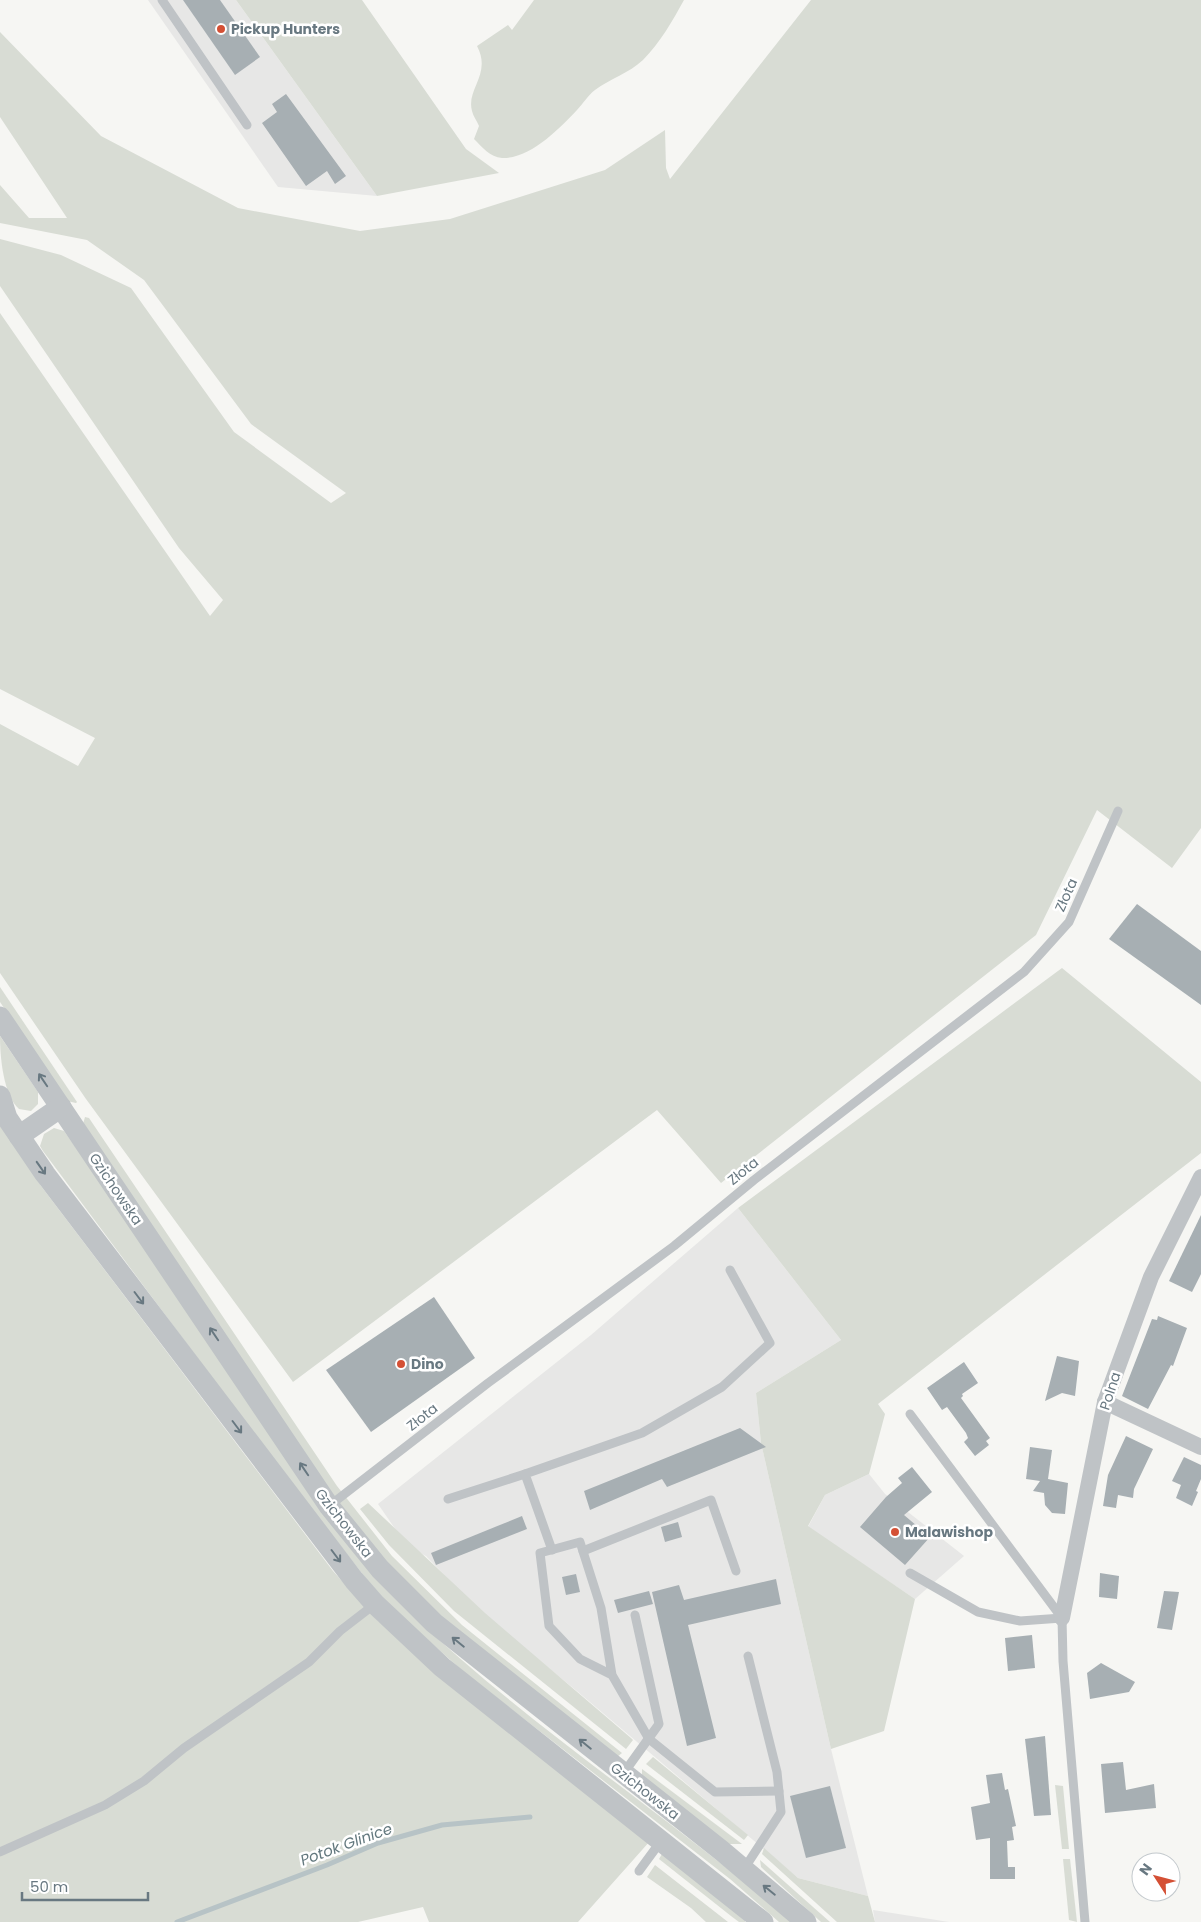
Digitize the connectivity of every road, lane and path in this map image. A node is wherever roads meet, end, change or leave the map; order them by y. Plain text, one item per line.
1 (162, 0) edge
2 (247, 125) dead end
3 (1118, 811) dead end
4 (0, 1017) edge
5 (0, 1096) edge
6 (61, 1107) junction
7 (19, 1136) junction
8 (1201, 1177) edge
9 (730, 1270) dead end
10 (1104, 1402) junction
11 (910, 1414) dead end
12 (1201, 1447) edge
13 (525, 1474) junction
14 (448, 1499) dead end
15 (329, 1506) junction
16 (552, 1550) junction
17 (583, 1551) junction
18 (736, 1571) dead end
19 (910, 1573) dead end
20 (375, 1604) junction
21 (635, 1615) dead end
22 (1062, 1618) junction
23 (748, 1656) dead end
24 (612, 1675) junction
25 (649, 1739) junction
26 (623, 1774) junction
27 (779, 1791) junction
28 (662, 1841) junction
29 (0, 1852) edge
30 (744, 1870) junction
31 (639, 1871) dead end
32 (758, 1920) edge
33 (806, 1922) edge
34 (1085, 1922) edge

1 - 2 lane
3 - 15 lane, Złota
6 -> 4 street, Gzichowska
5 - 7 street, Gzichowska
6 - 7 street
15 -> 6 street, Gzichowska
7 -> 20 street, Gzichowska
8 - 10 street, Polna
9 - 13 lane
10 - 12 street
10 - 22 street, Polna
11 - 22 lane
13 - 14 lane
13 - 16 lane
26 -> 15 street, Gzichowska
16 - 17 lane
16 - 24 lane
17 - 18 lane
17 - 24 lane
19 - 22 lane
20 - 28 street, Gzichowska
20 - 29 lane
21 - 25 lane
22 - 34 lane
23 - 27 lane
24 - 25 lane
25 - 26 lane
25 - 27 lane
26 - 30 street, Gzichowska
27 - 30 lane
28 - 31 lane
28 - 32 street, Gzichowska
33 -> 30 street, Gzichowska

